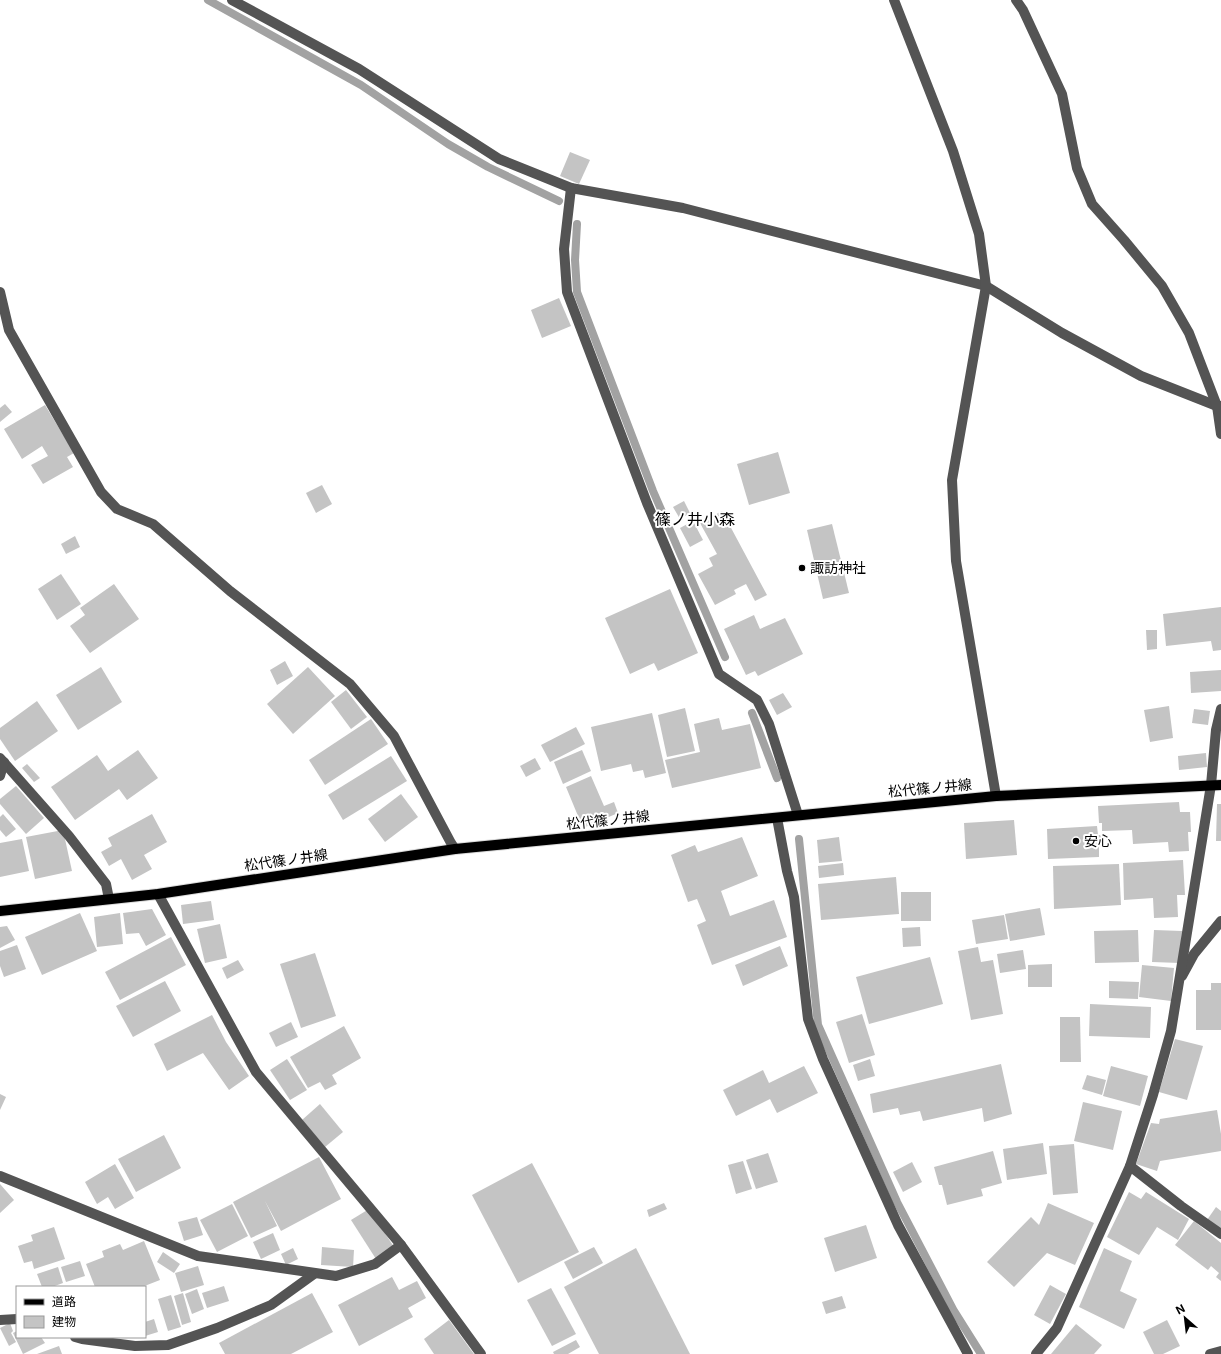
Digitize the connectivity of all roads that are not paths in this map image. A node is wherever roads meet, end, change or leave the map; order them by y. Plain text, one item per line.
1 (232, 0) edge
2 (894, 0) edge
3 (1016, 0) edge
4 (571, 188) junction
5 (986, 286) junction
6 (0, 292) edge
7 (1219, 406) edge
8 (1221, 434) edge
9 (1221, 709) edge
10 (2, 760) edge
11 (0, 776) edge
12 (1216, 785) edge
13 (996, 796) junction
14 (798, 815) junction
15 (777, 818) junction
16 (455, 849) junction
17 (158, 894) junction
18 (109, 899) junction
19 (0, 911) edge
20 (1221, 921) edge
21 (1178, 985) junction
22 (1130, 1166) junction
23 (0, 1176) edge
24 (1221, 1234) edge
25 (401, 1245) junction
26 (314, 1274) junction
27 (16, 1319) edge
28 (0, 1320) edge
29 (78, 1338) edge
30 (1221, 1351) edge
31 (481, 1354) edge
32 (968, 1354) edge
33 (1036, 1354) edge
34 (1210, 1354) edge

1 - 4 street
2 - 5 street
3 - 7 street
4 - 5 street
4 - 14 street
5 - 7 street
5 - 13 street
6 - 16 street
7 - 8 street
9 - 12 street
10 - 11 street
10 - 18 street
12 - 13 main road, 松代篠ノ井線
12 - 21 street
13 - 14 main road, 松代篠ノ井線
14 - 15 main road, 松代篠ノ井線
15 - 16 main road, 松代篠ノ井線
15 - 32 street
16 - 17 main road, 松代篠ノ井線
17 - 18 main road, 松代篠ノ井線
17 - 25 street
18 - 19 main road, 松代篠ノ井線
20 - 21 street
21 - 22 street
22 - 24 street
22 - 33 street
23 - 26 street
25 - 26 street
25 - 31 street
26 - 29 street
27 - 28 street
30 - 34 street

